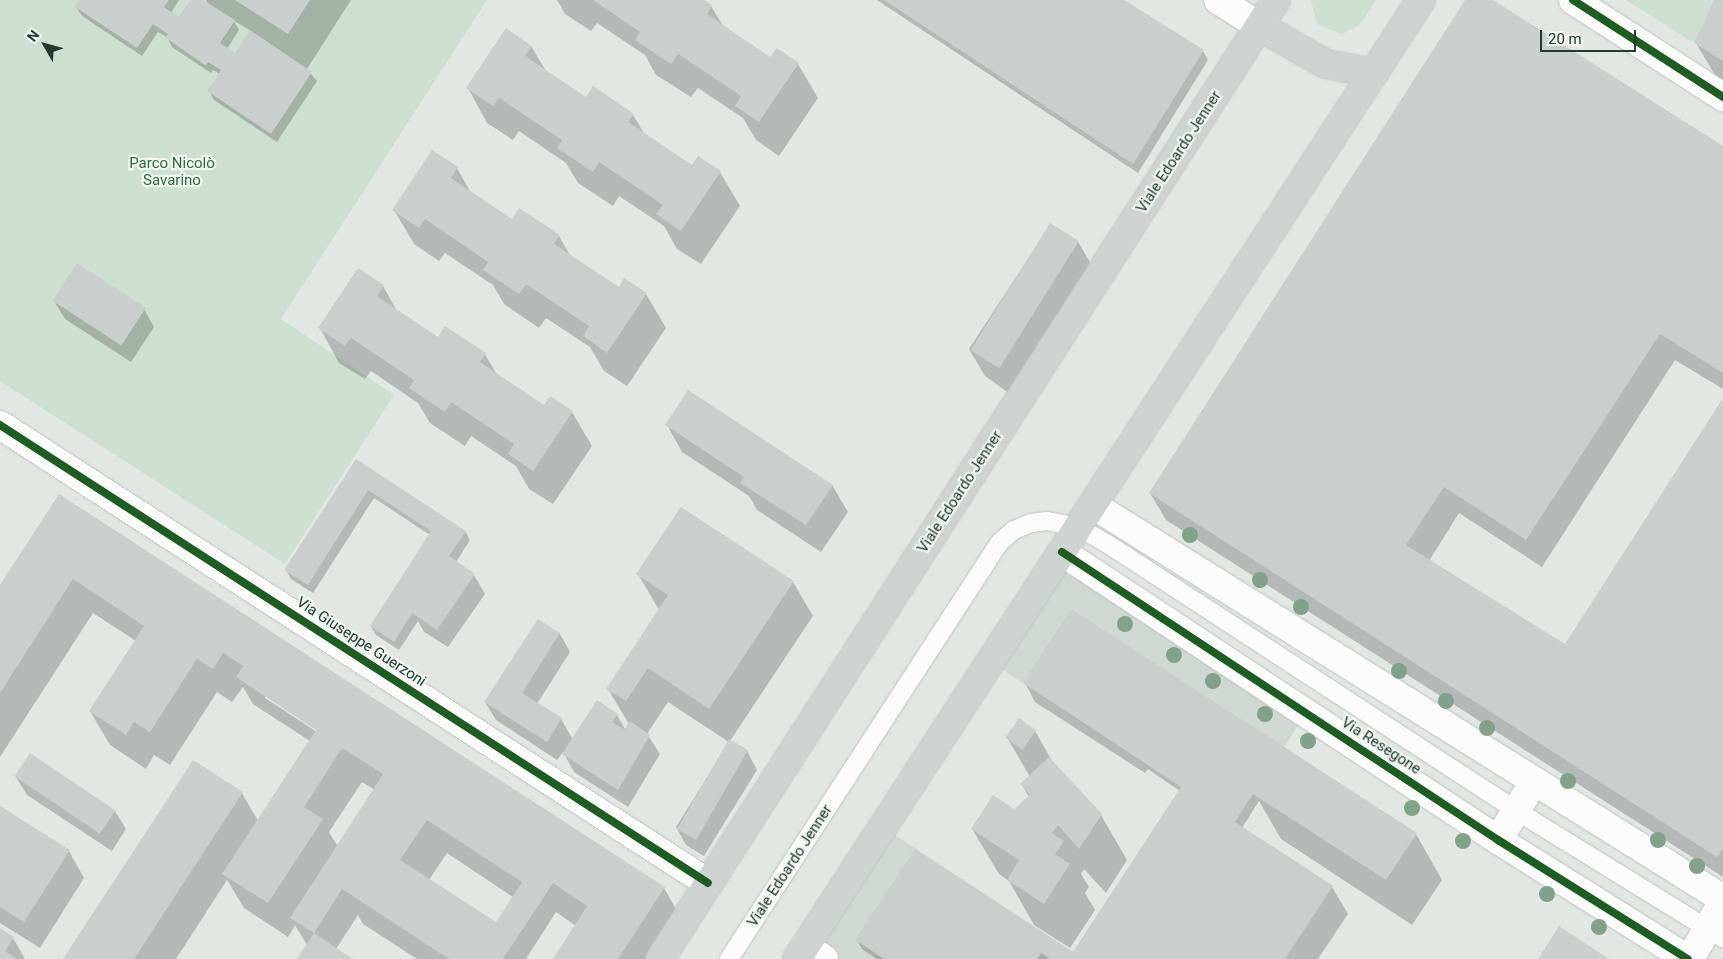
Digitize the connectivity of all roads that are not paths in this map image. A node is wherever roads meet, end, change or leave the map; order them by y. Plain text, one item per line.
1 (1218, 0) edge
2 (1276, 0) edge
3 (1422, 0) edge
4 (1573, 0) edge
5 (1260, 26) junction
6 (1374, 73) junction
7 (1723, 97) edge
8 (0, 424) edge
9 (1086, 516) junction
10 (1062, 552) junction
11 (1533, 783) junction
12 (1517, 811) junction
13 (1498, 840) junction
14 (708, 883) junction
15 (1723, 900) edge
16 (1715, 934) edge
17 (809, 955) edge
18 (660, 959) edge
19 (729, 959) edge
20 (1689, 959) edge

1 - 5 street
2 - 5 main road, Viale Edoardo Jenner
3 - 6 main road
4 - 7 street
5 - 6 main road
5 - 14 main road, Viale Edoardo Jenner
6 - 9 main road
8 - 14 street, Via Giuseppe Guerzoni
9 - 10 main road
9 - 11 street
9 - 12 lane, Via Resegone
9 - 19 lane, Viale Edoardo Jenner
10 - 13 street, Via Resegone
10 - 17 main road
11 - 12 street
11 - 15 street
12 - 13 street
12 - 16 lane, Via Resegone
13 - 20 street, Via Resegone
14 - 18 main road, Viale Edoardo Jenner
15 - 16 street
16 - 20 street

